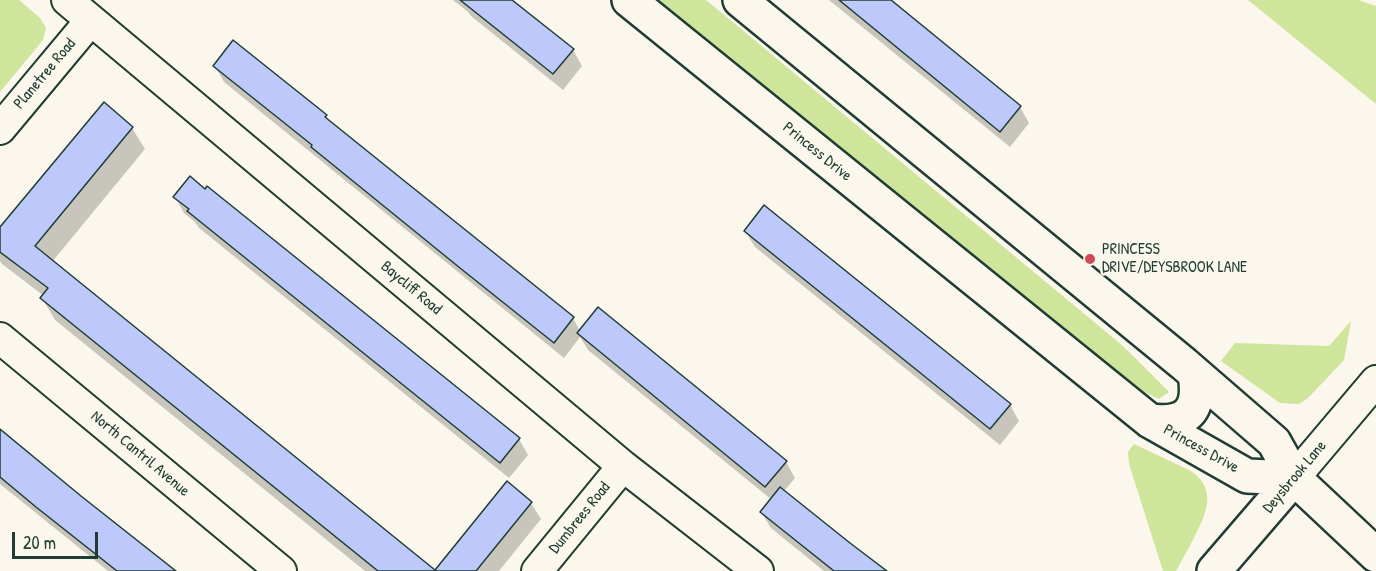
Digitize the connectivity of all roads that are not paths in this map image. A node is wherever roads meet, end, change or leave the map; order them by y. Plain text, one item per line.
1 (67, 0) edge
2 (629, 0) edge
3 (740, 0) edge
4 (91, 20) junction
5 (0, 129) edge
6 (0, 338) edge
7 (1195, 374) junction
8 (1376, 381) edge
9 (1150, 421) junction
10 (623, 466) junction
11 (1294, 478) junction
12 (1376, 555) edge
13 (280, 571) edge
14 (537, 571) edge
15 (758, 571) edge
16 (1214, 571) edge

1 - 4 street, Baycliff Road
2 - 9 street, Princess Drive
3 - 7 street
4 - 5 street, Planetree Road
4 - 10 street, Baycliff Road
6 - 13 street, North Cantril Avenue
7 - 9 street
7 - 11 street
8 - 11 street, Deysbrook Lane
9 - 11 street, Princess Drive
10 - 14 street, Dumbrees Road
10 - 15 street, Baycliff Road
11 - 12 street
11 - 16 street, Deysbrook Lane

